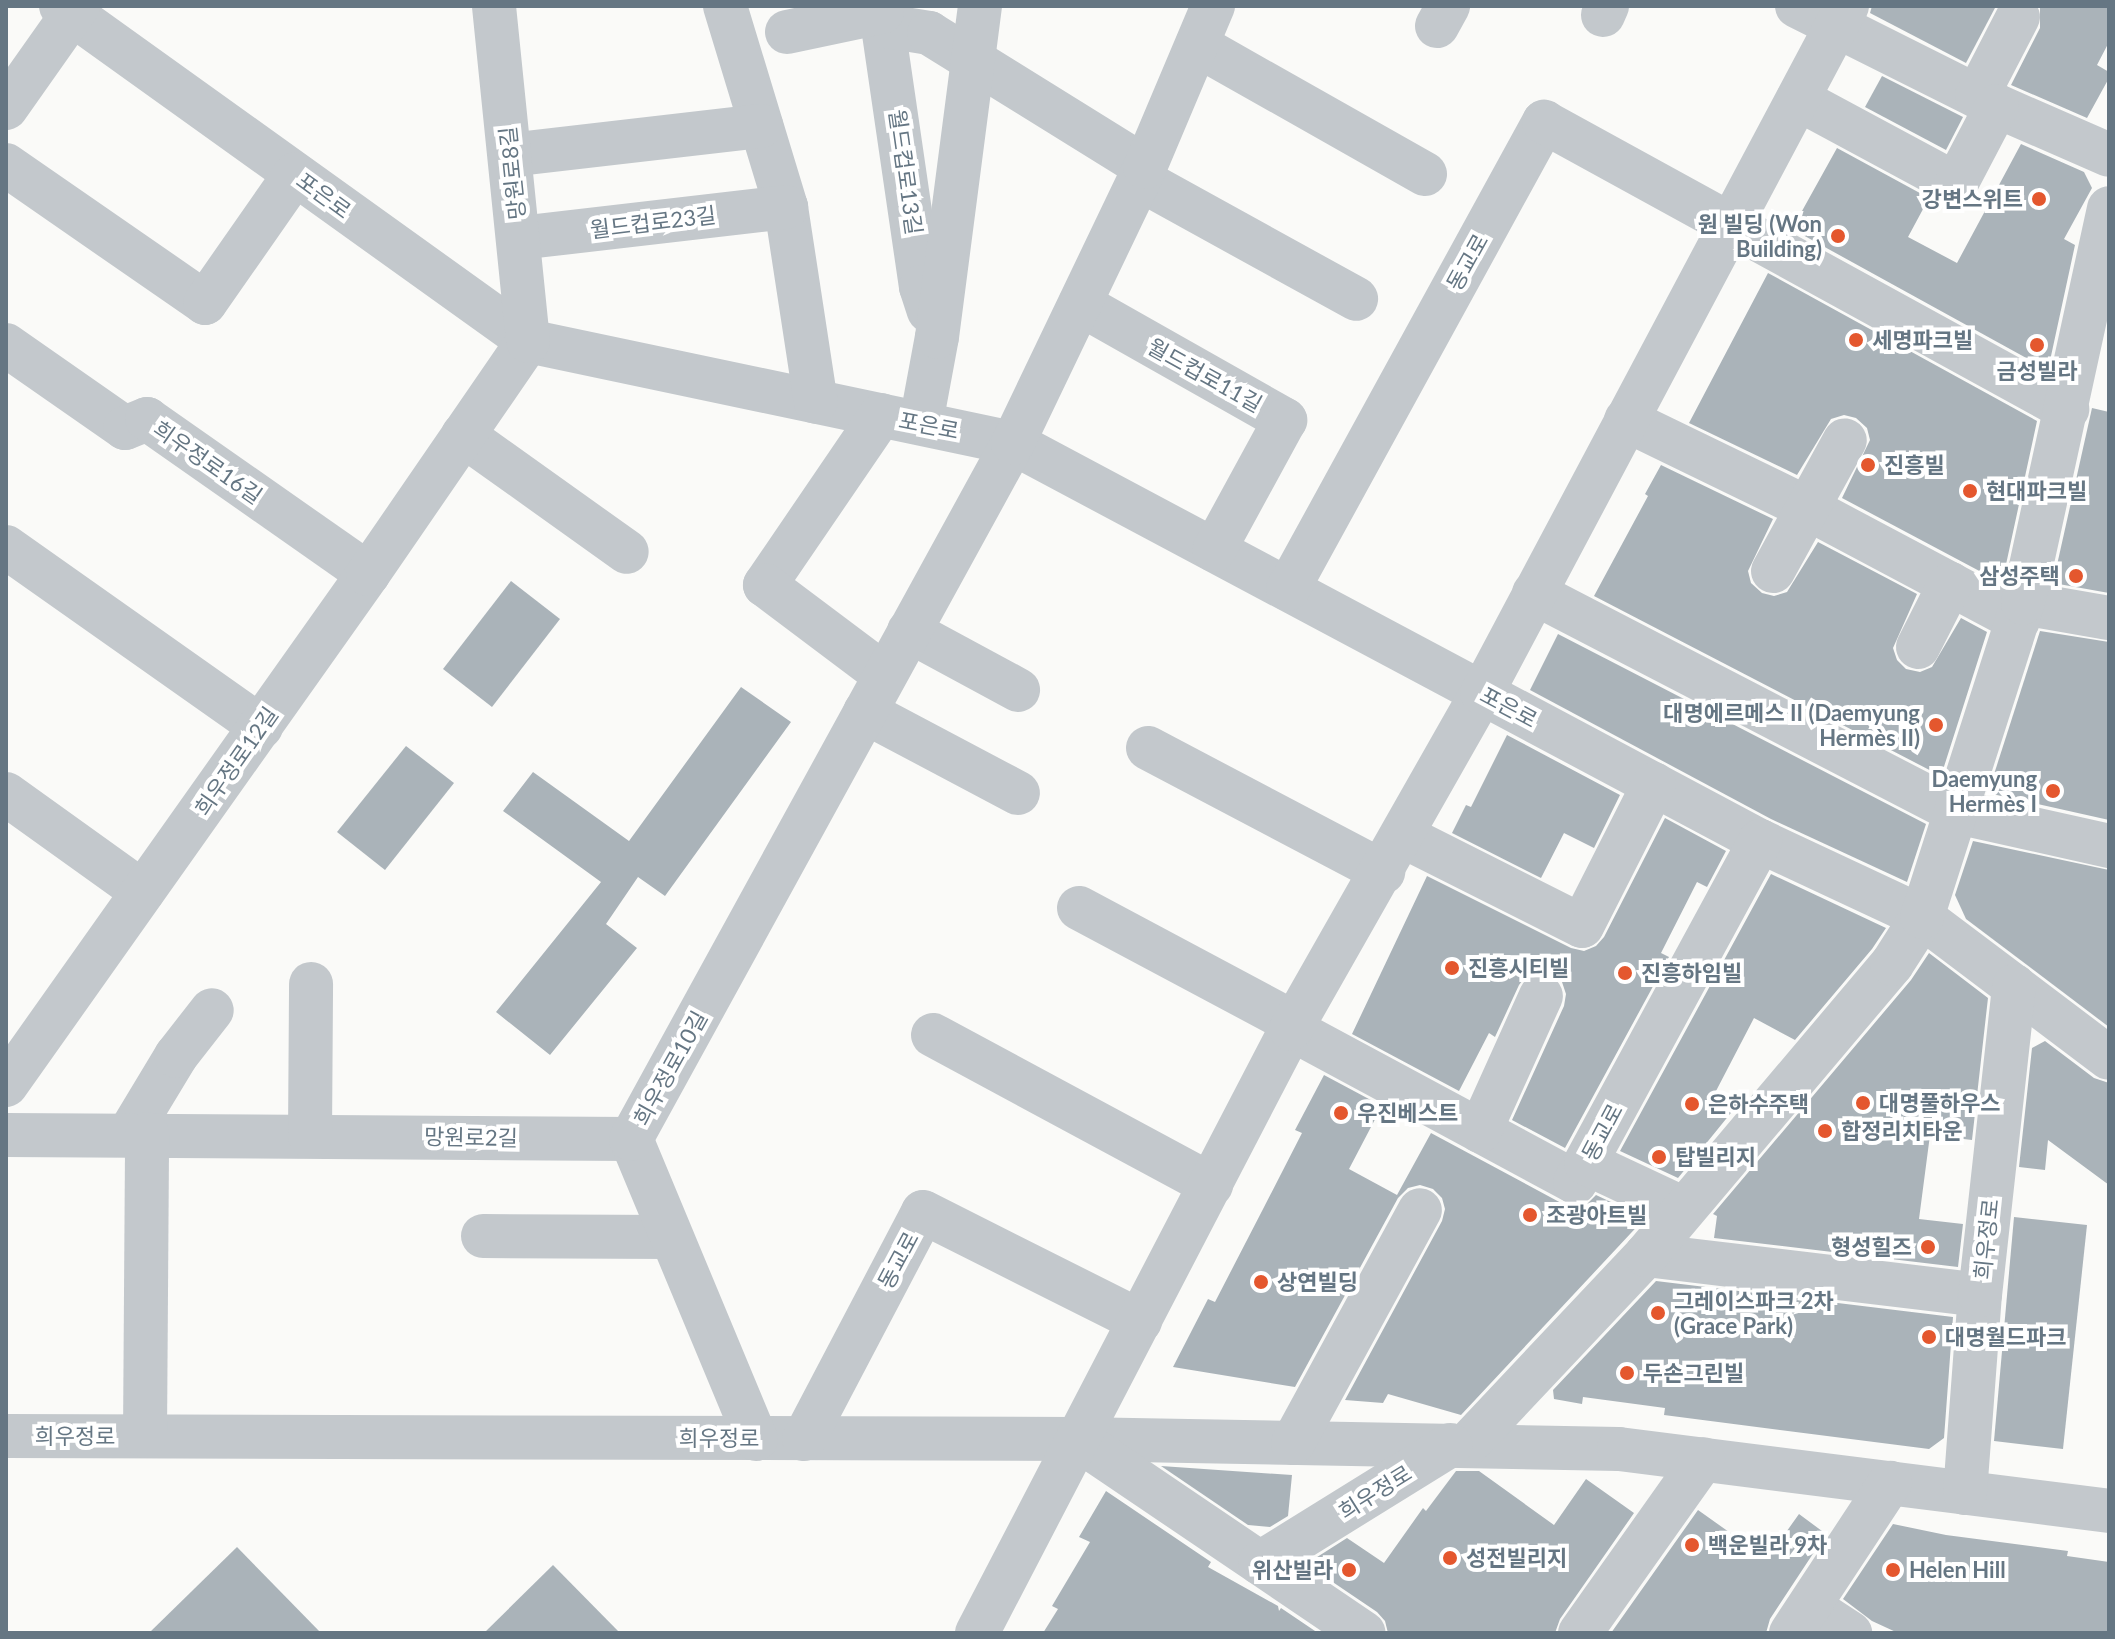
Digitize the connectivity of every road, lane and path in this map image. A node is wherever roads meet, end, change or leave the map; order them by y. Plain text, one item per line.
1 (494, 6) edge
2 (725, 6) edge
3 (949, 6) edge
4 (980, 6) edge
5 (1797, 6) edge
6 (70, 9) edge
7 (883, 15) edge
8 (1842, 17) edge
9 (2018, 17) dead end
10 (1205, 26) edge
11 (787, 32) dead end
12 (966, 55) junction
13 (1798, 99) junction
14 (1987, 101) junction
15 (6, 108) edge
16 (761, 126) junction
17 (510, 155) junction
18 (2109, 155) edge
19 (6, 165) edge
20 (1142, 173) junction
21 (295, 174) junction
22 (1425, 174) dead end
23 (786, 207) junction
24 (2109, 208) edge
25 (1731, 223) junction
26 (519, 238) junction
27 (1356, 299) dead end
28 (1080, 304) junction
29 (937, 337) junction
30 (528, 341) junction
31 (6, 345) edge
32 (2083, 389) edge
33 (816, 402) junction
34 (901, 419) junction
35 (1626, 420) junction
36 (463, 435) junction
37 (1845, 440) dead end
38 (1013, 443) junction
39 (1809, 509) junction
40 (6, 547) edge
41 (1214, 550) junction
42 (627, 552) dead end
43 (1773, 571) dead end
44 (368, 574) junction
45 (1950, 584) junction
46 (1288, 589) junction
47 (1534, 593) junction
48 (2021, 612) junction
49 (2109, 618) edge
50 (909, 631) junction
51 (1918, 647) dead end
52 (1018, 690) dead end
53 (1482, 693) junction
54 (875, 694) junction
55 (261, 727) junction
56 (1148, 748) dead end
57 (1654, 784) junction
58 (1018, 793) dead end
59 (6, 794) edge
60 (1957, 812) junction
61 (1760, 841) junction
62 (2109, 846) edge
63 (1393, 854) junction
64 (143, 892) junction
65 (1079, 908) dead end
66 (1922, 917) junction
67 (311, 984) dead end
68 (2014, 986) junction
69 (1541, 996) dead end
70 (212, 1010) dead end
71 (1292, 1026) junction
72 (21, 1031) edge
73 (933, 1035) dead end
74 (2109, 1058) edge
75 (6, 1085) edge
76 (1480, 1131) junction
77 (138, 1134) junction
78 (6, 1135) edge
79 (310, 1136) junction
80 (631, 1139) junction
81 (1586, 1163) junction
82 (1211, 1185) junction
83 (1682, 1208) junction
84 (1420, 1210) dead end
85 (483, 1236) dead end
86 (670, 1237) junction
87 (1646, 1255) junction
88 (1980, 1295) junction
89 (1140, 1321) junction
90 (6, 1436) edge
91 (145, 1436) junction
92 (756, 1439) junction
93 (804, 1439) junction
94 (1077, 1439) junction
95 (1293, 1443) junction
96 (1458, 1446) junction
97 (1703, 1459) junction
98 (1890, 1483) junction
99 (1965, 1493) junction
100 (2109, 1511) edge
101 (1260, 1563) junction
102 (1800, 1620) edge
103 (977, 1633) edge
104 (1363, 1633) edge
105 (1580, 1633) edge
106 (1850, 1633) edge

1 - 17 street, 망원로8길
2 - 16 street
3 - 12 street
4 - 12 street
5 - 8 street
6 - 15 street
6 - 21 street, 포은로
7 - 11 street
7 - 12 street
7 - 29 street, 월드컵로13길
8 - 13 street
8 - 14 street
9 - 14 street
10 - 20 street
10 - 22 street
12 - 20 street
12 - 29 street
13 - 14 street
13 - 25 street
14 - 18 street
16 - 17 street
16 - 23 street
17 - 26 street, 망원로8길
19 - 21 street
20 - 27 street
20 - 28 street
21 - 30 street, 포은로
23 - 26 street, 월드컵로23길
23 - 33 street
24 - 32 street
25 - 32 street, 동교로
25 - 35 street
25 - 46 street, 동교로
26 - 30 street, 망원로8길
28 - 38 street
28 - 41 street, 월드컵로11길
29 - 34 street
30 - 33 street, 포은로
30 - 36 street, 희우정로12길
31 - 44 street, 희우정로16길
32 - 48 street
33 - 34 street, 포은로
34 - 38 street, 포은로
34 - 54 street, 포은로
35 - 39 street
35 - 47 street
36 - 42 street
36 - 44 street, 희우정로12길
37 - 39 street
38 - 41 street, 포은로
38 - 50 street, 희우정로10길
39 - 43 street
39 - 45 street
40 - 55 street
41 - 46 street, 포은로
44 - 55 street, 희우정로12길
45 - 48 street
45 - 51 street
46 - 53 street, 포은로
47 - 53 street
47 - 60 street
48 - 49 street
48 - 60 street
50 - 52 street
50 - 54 street, 희우정로10길
53 - 57 street, 포은로
53 - 63 street
54 - 58 street
54 - 80 street, 희우정로10길
55 - 64 street, 희우정로12길
56 - 63 street
57 - 61 street, 포은로
57 - 63 street
59 - 64 street
60 - 62 street
60 - 66 street
61 - 66 street, 포은로
61 - 81 street, 동교로
63 - 71 street
64 - 72 street, 희우정로12길
65 - 71 street, 동교로
66 - 68 street, 포은로
66 - 83 street
67 - 79 street
68 - 74 street, 포은로
68 - 88 street, 희우정로
69 - 76 street
70 - 77 street
71 - 76 street, 동교로
71 - 82 street
72 - 75 street, 희우정로12길
73 - 82 street
76 - 81 street, 동교로
77 - 78 street, 망원로2길
77 - 79 street, 망원로2길
77 - 91 street, 희우정로
79 - 80 street, 망원로2길
80 - 86 street, 희우정로10길
81 - 83 street
82 - 89 street
83 - 87 street
84 - 95 street
85 - 86 street
86 - 92 street, 희우정로10길
87 - 88 street
87 - 96 street
88 - 99 street, 희우정로
89 - 93 street, 동교로
89 - 94 street
90 - 91 street, 희우정로
91 - 92 street, 희우정로
92 - 93 street, 희우정로
93 - 94 street, 희우정로
94 - 95 street, 희우정로
94 - 101 street
94 - 103 street
95 - 96 street, 희우정로
96 - 97 street, 희우정로
96 - 101 street, 희우정로
97 - 98 street, 희우정로
97 - 105 street
98 - 99 street, 희우정로
98 - 102 street
99 - 100 street, 희우정로
101 - 104 street
102 - 106 street

